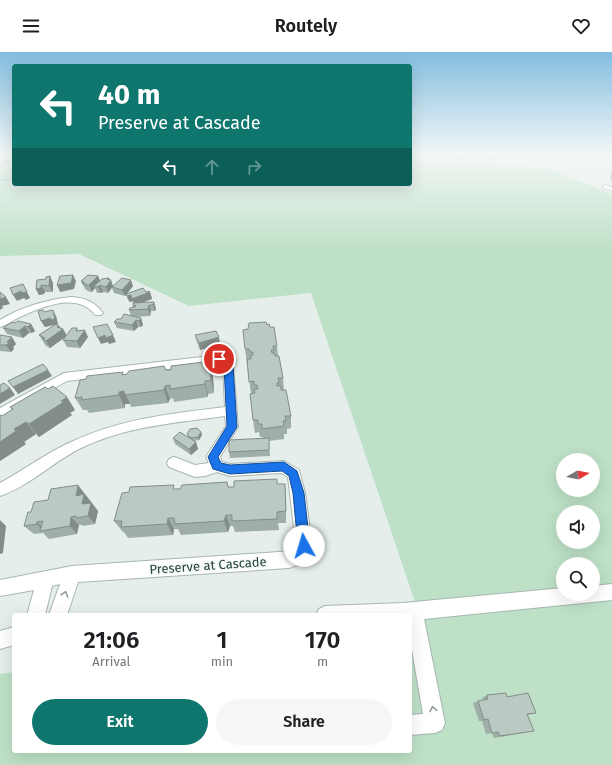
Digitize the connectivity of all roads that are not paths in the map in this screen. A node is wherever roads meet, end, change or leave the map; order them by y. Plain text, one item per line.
1 (605, 187) dead end
2 (612, 190) edge
3 (98, 313) dead end
4 (0, 324) edge
5 (231, 411) junction
6 (0, 414) edge
7 (174, 463) dead end
8 (217, 466) junction
9 (0, 490) edge
10 (72, 574) junction
11 (45, 579) junction
12 (0, 588) edge
13 (612, 592) edge
14 (600, 593) edge
15 (556, 597) edge
16 (414, 611) junction
17 (36, 613) edge
18 (59, 613) edge
19 (370, 613) edge
20 (12, 637) edge
21 (0, 640) edge
22 (412, 725) edge

1 - 2 street
3 - 4 street
5 - 6 street
5 - 8 street
5 - 9 street
7 - 8 street, Preserve at Cascade
8 - 10 street, Preserve at Cascade
10 - 11 street, Preserve at Cascade
18 -> 10 street
11 - 12 street, Preserve at Cascade
11 - 17 street
13 - 14 street
15 - 16 street
16 - 19 street
22 -> 16 street
20 - 21 street

